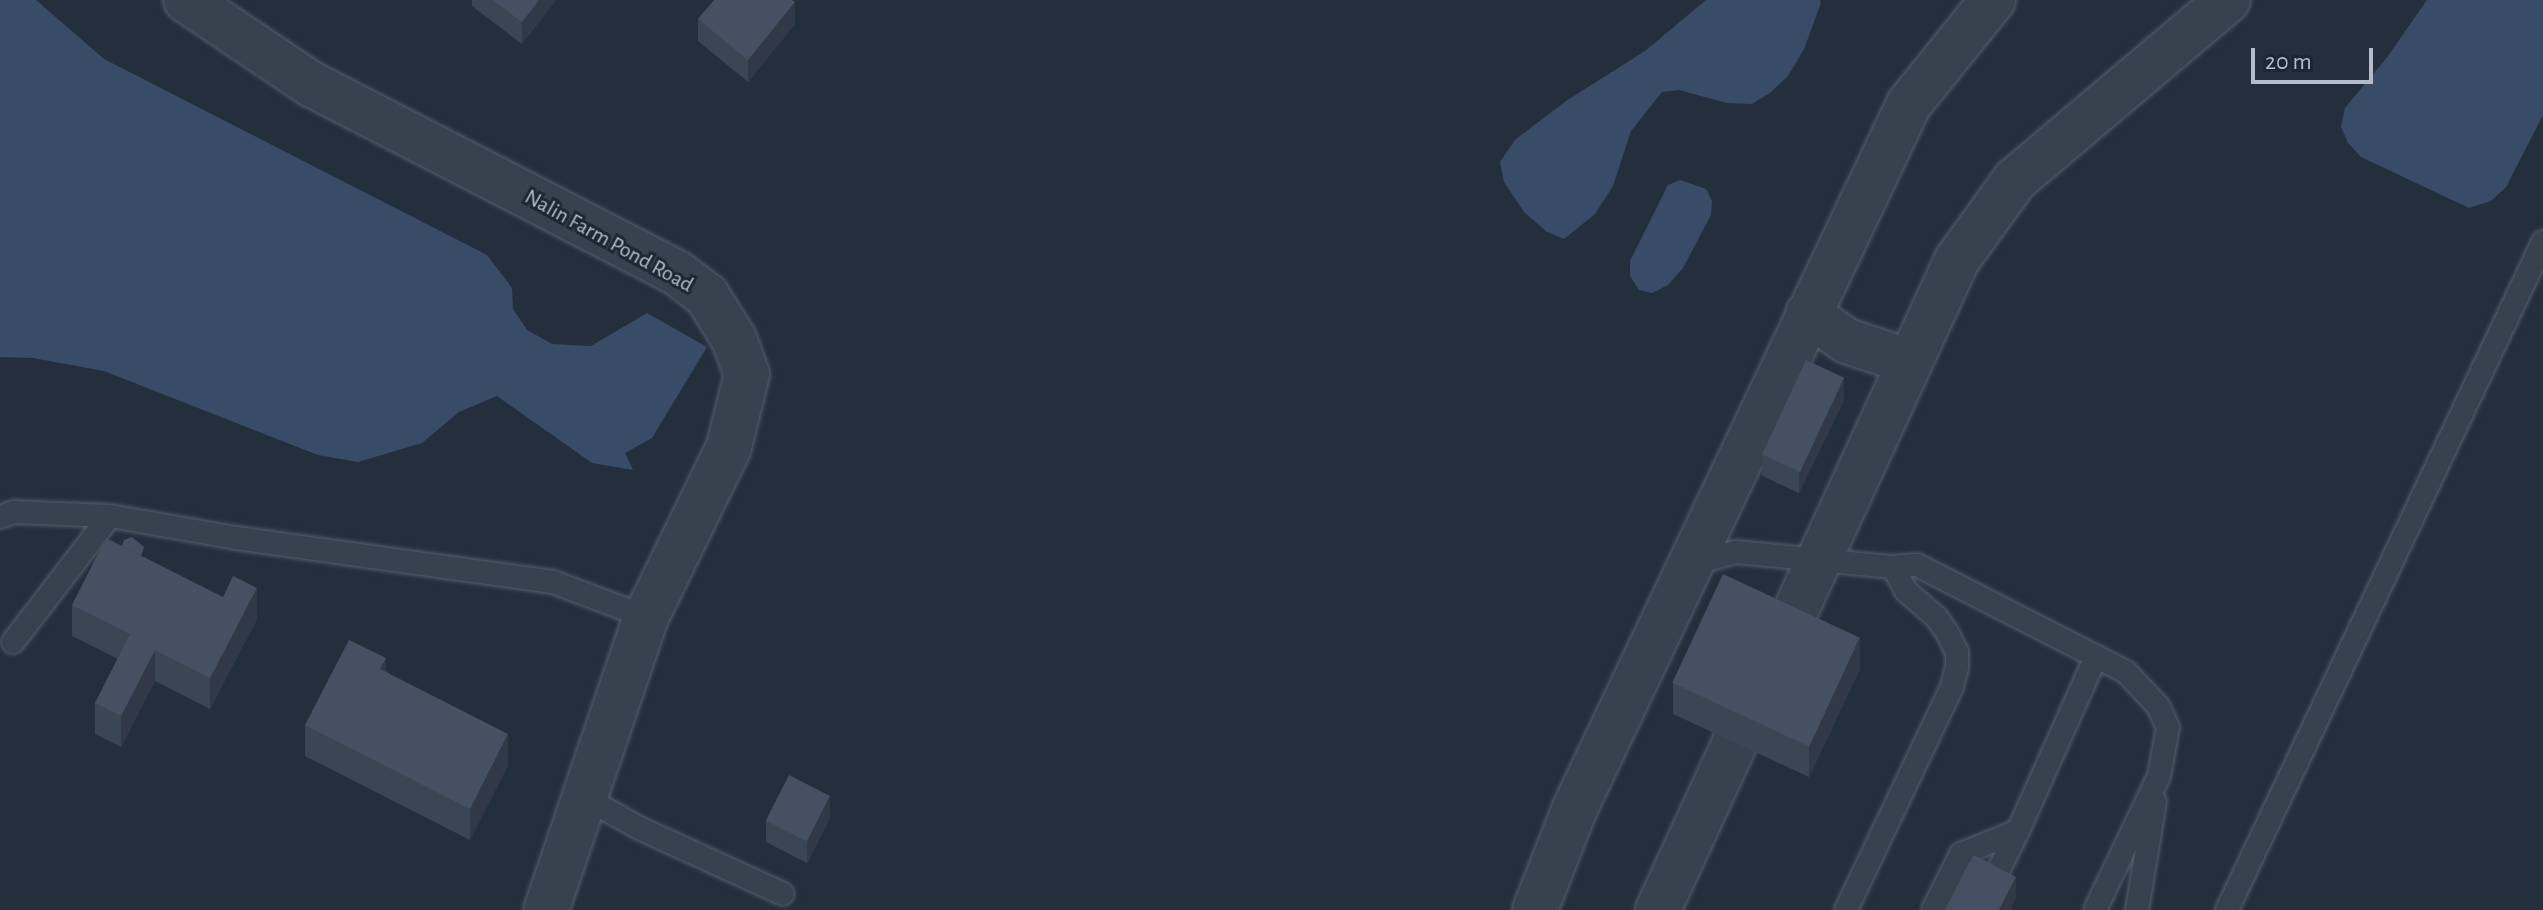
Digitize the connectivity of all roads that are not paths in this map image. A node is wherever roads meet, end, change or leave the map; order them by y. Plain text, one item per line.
1 (186, 0) edge
2 (1993, 0) edge
3 (2228, 0) edge
4 (2543, 242) edge
5 (1808, 314) junction
6 (1910, 362) junction
7 (110, 516) junction
8 (0, 517) edge
9 (1820, 557) junction
10 (1689, 564) junction
11 (1893, 567) junction
12 (646, 617) junction
13 (13, 642) dead end
14 (2096, 657) junction
15 (2159, 776) junction
16 (584, 797) junction
17 (2018, 831) junction
18 (783, 894) dead end
19 (546, 910) edge
20 (1535, 910) edge
21 (1658, 910) edge
22 (1846, 910) edge
23 (1933, 910) edge
24 (1979, 910) edge
25 (2095, 910) edge
26 (2137, 910) edge
27 (2227, 910) edge

1 - 12 street, Nalin Farm Pond Road
2 - 5 street
3 - 6 street
4 - 27 lane
5 - 6 street
5 - 10 street
6 - 9 street
7 - 8 lane
7 - 12 lane
7 - 13 lane
9 - 10 lane
9 - 11 lane
9 - 21 street
10 - 20 street
11 - 14 lane
11 - 22 lane
12 - 16 street, Nalin Farm Pond Road
14 - 15 lane
14 - 17 lane
15 - 25 lane
15 - 26 lane
16 - 18 lane
16 - 19 street, Nalin Farm Pond Road
17 - 23 lane
17 - 24 lane

